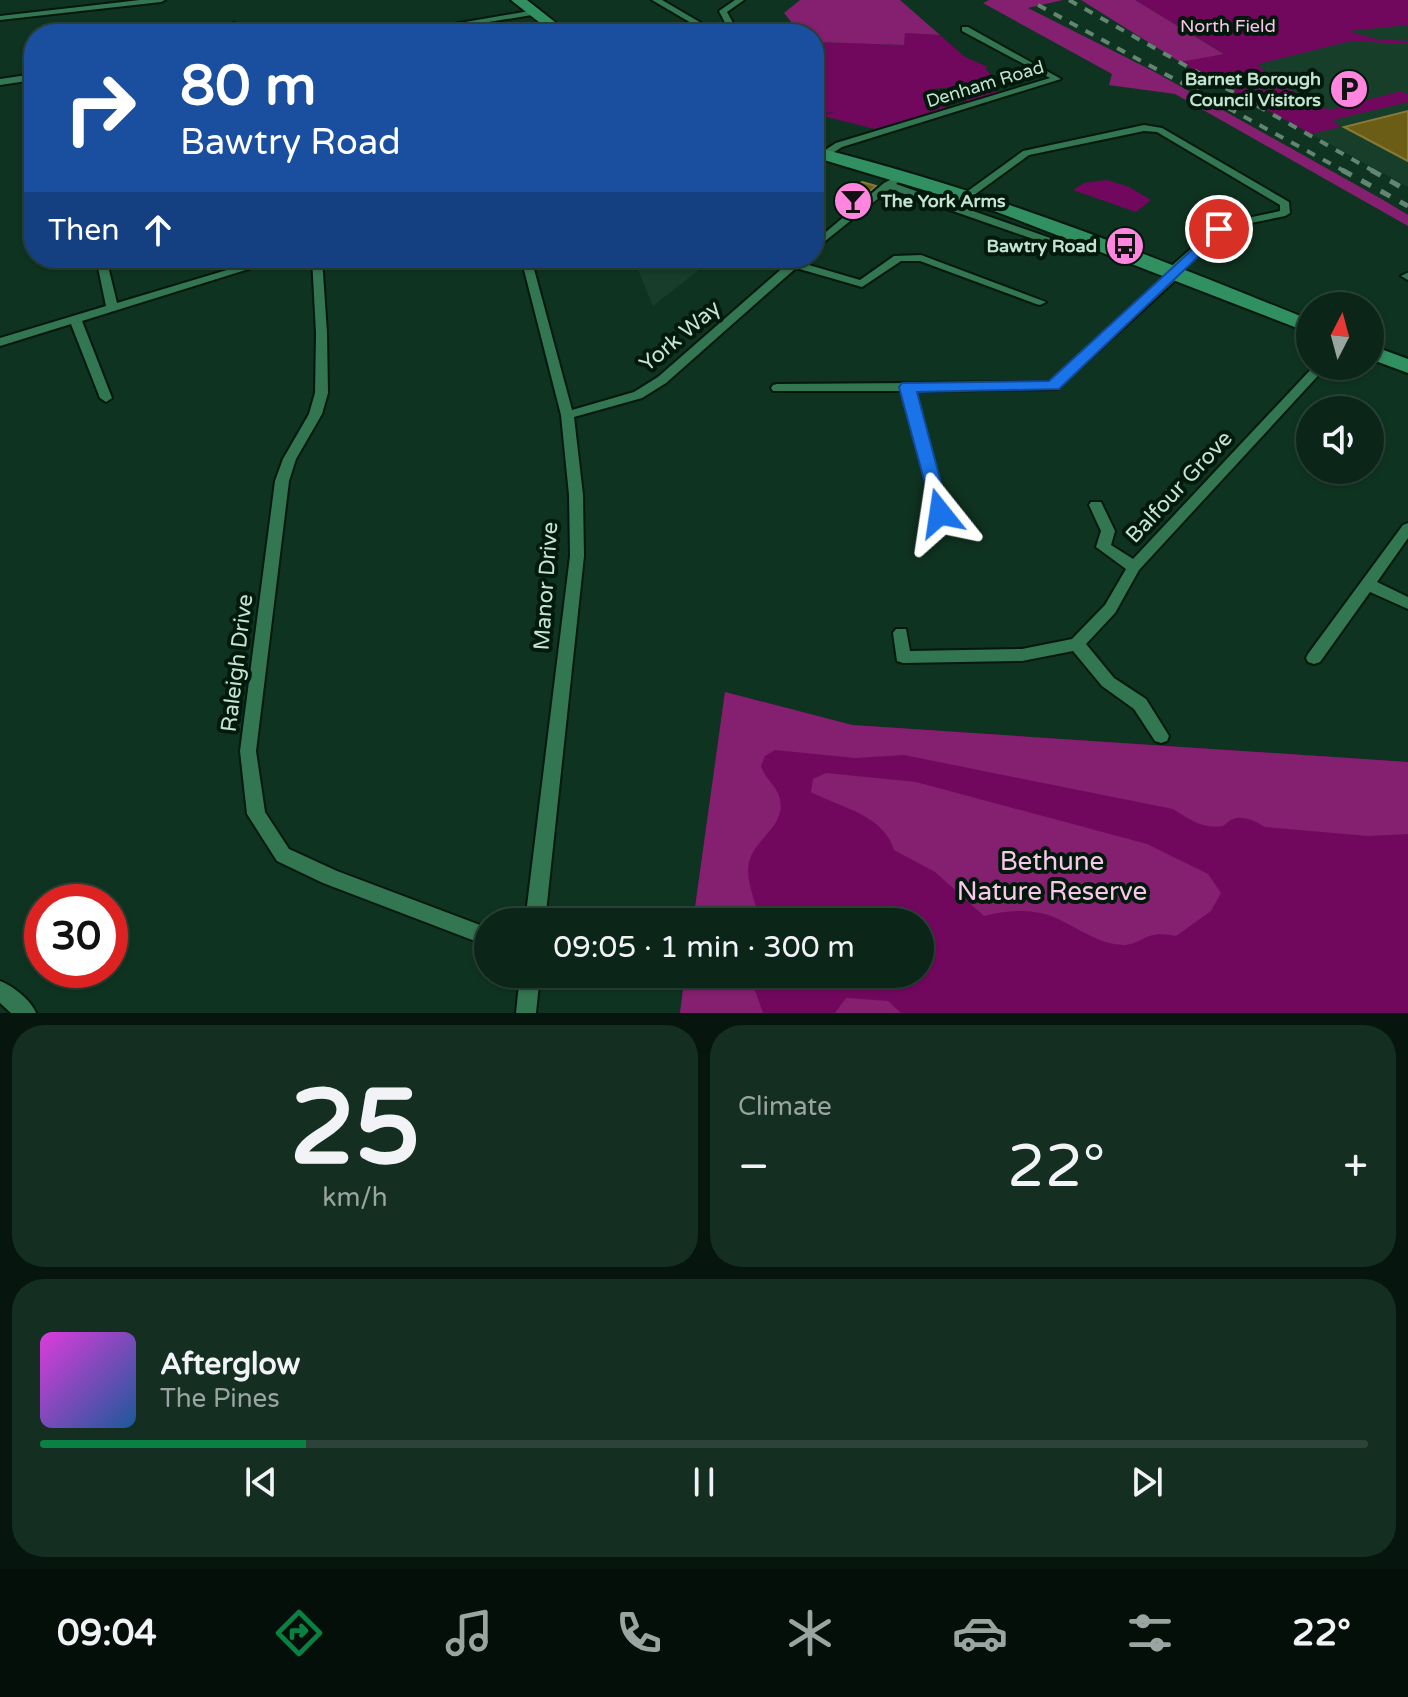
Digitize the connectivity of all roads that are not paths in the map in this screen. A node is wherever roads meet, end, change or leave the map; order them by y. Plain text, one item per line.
1 (161, 0) edge
2 (518, 0) edge
3 (656, 0) edge
4 (740, 0) edge
5 (723, 11) junction
6 (535, 12) junction
7 (0, 18) edge
8 (461, 24) edge
9 (550, 24) edge
10 (697, 24) joint
11 (730, 24) edge
12 (965, 29) dead end
13 (24, 78) edge
14 (0, 82) edge
15 (824, 151) edge
16 (824, 154) edge
17 (895, 180) junction
18 (966, 196) junction
19 (992, 212) junction
20 (824, 239) edge
21 (103, 268) edge
22 (246, 268) edge
23 (317, 268) edge
24 (529, 268) edge
25 (789, 268) edge
26 (817, 268) edge
27 (1174, 272) junction
28 (1040, 302) dead end
29 (112, 308) junction
30 (75, 319) junction
31 (1296, 321) edge
32 (0, 342) edge
33 (1384, 357) edge
34 (1408, 367) edge
35 (1308, 380) edge
36 (908, 387) junction
37 (777, 388) dead end
38 (106, 398) dead end
39 (567, 415) junction
40 (1096, 505) dead end
41 (940, 513) dead end
42 (1408, 528) edge
43 (1134, 567) junction
44 (1369, 585) junction
45 (1408, 603) edge
46 (901, 633) dead end
47 (1077, 644) junction
48 (1314, 658) dead end
49 (1161, 736) dead end
50 (537, 908) edge
51 (474, 932) edge
52 (529, 988) edge
53 (0, 990) edge
54 (26, 1013) edge
55 (526, 1013) edge

1 - 7 street
2 - 6 main road
3 - 10 street
4 - 5 street
5 - 10 street
5 - 11 street
6 - 8 street
6 - 9 main road
12 - 15 street, Denham Road
13 - 14 street
16 - 17 main road
17 - 18 main road
17 - 19 street
17 - 20 street
18 - 19 main road
18 - 27 street
19 - 27 main road
21 - 29 street
22 - 29 street
23 - 51 street, Raleigh Drive
24 - 39 street, Manor Drive
25 - 39 street, York Way
26 - 28 street
27 - 31 main road
27 - 36 street
29 - 30 street
30 - 32 street
30 - 38 street
33 - 34 main road
35 - 43 street, Balfour Grove
36 - 37 street
36 - 41 street
39 - 50 street, Manor Drive
40 - 43 street
42 - 44 street
43 - 47 street, Balfour Grove
44 - 45 street
44 - 48 street
46 - 47 street
47 - 49 street
52 - 55 street
53 - 54 street

